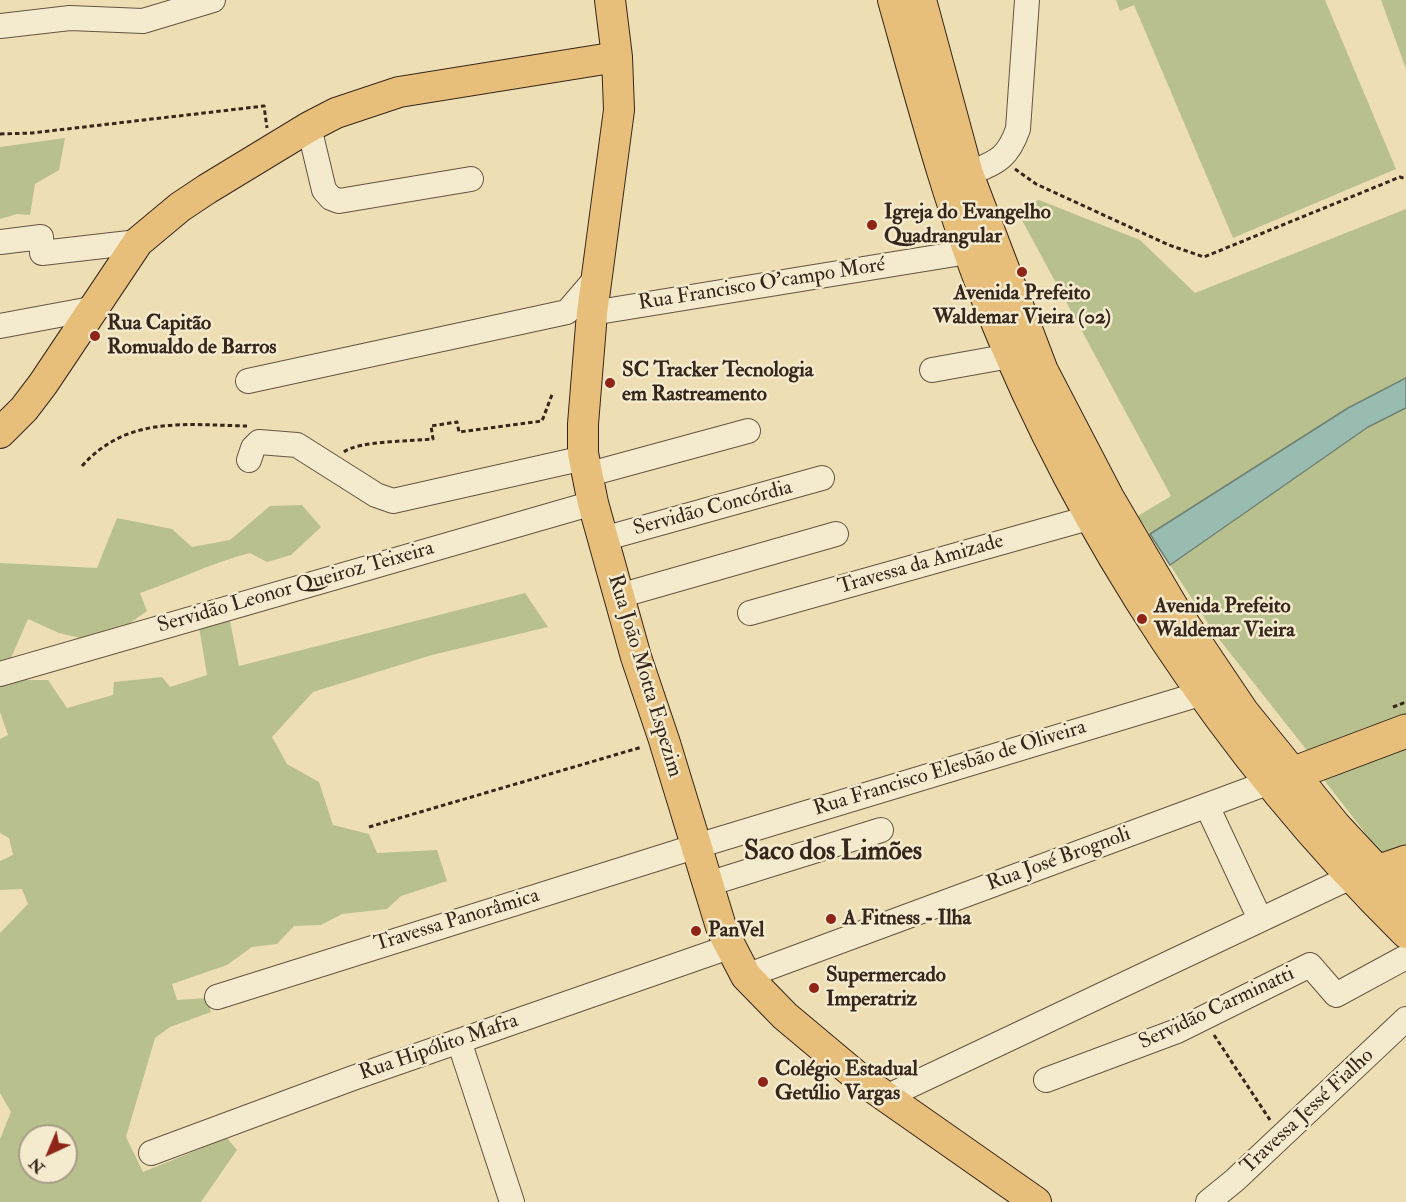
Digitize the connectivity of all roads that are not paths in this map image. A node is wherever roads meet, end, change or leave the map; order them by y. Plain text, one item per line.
1 (213, 0) edge
2 (610, 0) edge
3 (893, 0) edge
4 (921, 0) edge
5 (1028, 0) edge
6 (0, 26) edge
7 (617, 57) junction
8 (309, 127) junction
9 (969, 174) junction
10 (471, 179) dead end
11 (0, 242) edge
12 (138, 242) junction
13 (968, 252) junction
14 (597, 277) junction
15 (92, 309) junction
16 (592, 313) junction
17 (0, 326) edge
18 (1015, 345) junction
19 (932, 370) dead end
20 (248, 381) dead end
21 (2, 426) edge
22 (748, 431) dead end
23 (249, 460) dead end
24 (585, 467) junction
25 (822, 478) dead end
26 (593, 503) junction
27 (1092, 517) junction
28 (836, 534) dead end
29 (603, 539) junction
30 (619, 596) junction
31 (750, 613) dead end
32 (0, 674) edge
33 (1203, 693) junction
34 (1406, 731) edge
35 (1281, 778) junction
36 (1207, 806) junction
37 (881, 830) dead end
38 (697, 846) junction
39 (1378, 870) edge
40 (708, 884) junction
41 (1406, 901) edge
42 (1260, 919) junction
43 (1406, 933) edge
44 (729, 947) junction
45 (1406, 957) edge
46 (746, 976) junction
47 (217, 997) dead end
48 (1406, 1019) edge
49 (459, 1041) junction
50 (1046, 1080) dead end
51 (886, 1097) junction
52 (151, 1153) dead end
53 (512, 1202) edge
54 (1036, 1202) edge
55 (1208, 1202) edge

1 - 6 street
2 - 7 main road, Rua João Motta Espezim
3 - 13 main road
4 - 9 main road
5 - 9 street
7 - 8 main road
7 - 14 main road, Rua João Motta Espezim
8 - 10 street
8 - 12 main road
9 - 18 main road
11 - 12 street
12 - 15 main road
13 - 16 street, Rua Francisco O'campo Moré
13 - 18 main road
14 - 16 main road, Rua João Motta Espezim
14 - 20 street
15 - 17 street
15 - 21 main road
16 - 24 main road, Rua João Motta Espezim
18 - 19 street
18 - 27 main road
18 - 35 main road
22 - 24 street
23 - 24 street
24 - 26 main road, Rua João Motta Espezim
25 - 29 street, Servidão Concórdia
26 - 29 main road, Rua João Motta Espezim
26 - 32 street, Servidão Leonor Queiroz Teixeira
27 - 31 street, Travessa da Amizade
27 - 33 main road
28 - 30 street
29 - 30 main road, Rua João Motta Espezim
30 - 38 main road, Rua João Motta Espezim
33 - 35 main road
33 - 38 street, Rua Francisco Elesbão de Oliveira
34 - 35 highway
35 - 36 street, Rua José Brognoli
35 - 39 main road
36 - 42 street
36 - 46 street, Rua José Brognoli
37 - 40 street
38 - 40 main road, Rua João Motta Espezim
38 - 47 street, Travessa Panorâmica
39 - 41 main road
39 - 42 street
39 - 43 main road
40 - 44 main road, Rua João Motta Espezim
42 - 51 street
44 - 46 main road, Rua João Motta Espezim
44 - 49 street, Rua Hipólito Mafra
45 - 50 street, Servidão Carminatti
46 - 51 main road, Rua João Motta Espezim
48 - 55 street, Travessa Jessé Fialho
49 - 52 street, Rua Hipólito Mafra
49 - 53 street
51 - 54 main road, Rua João Motta Espezim

